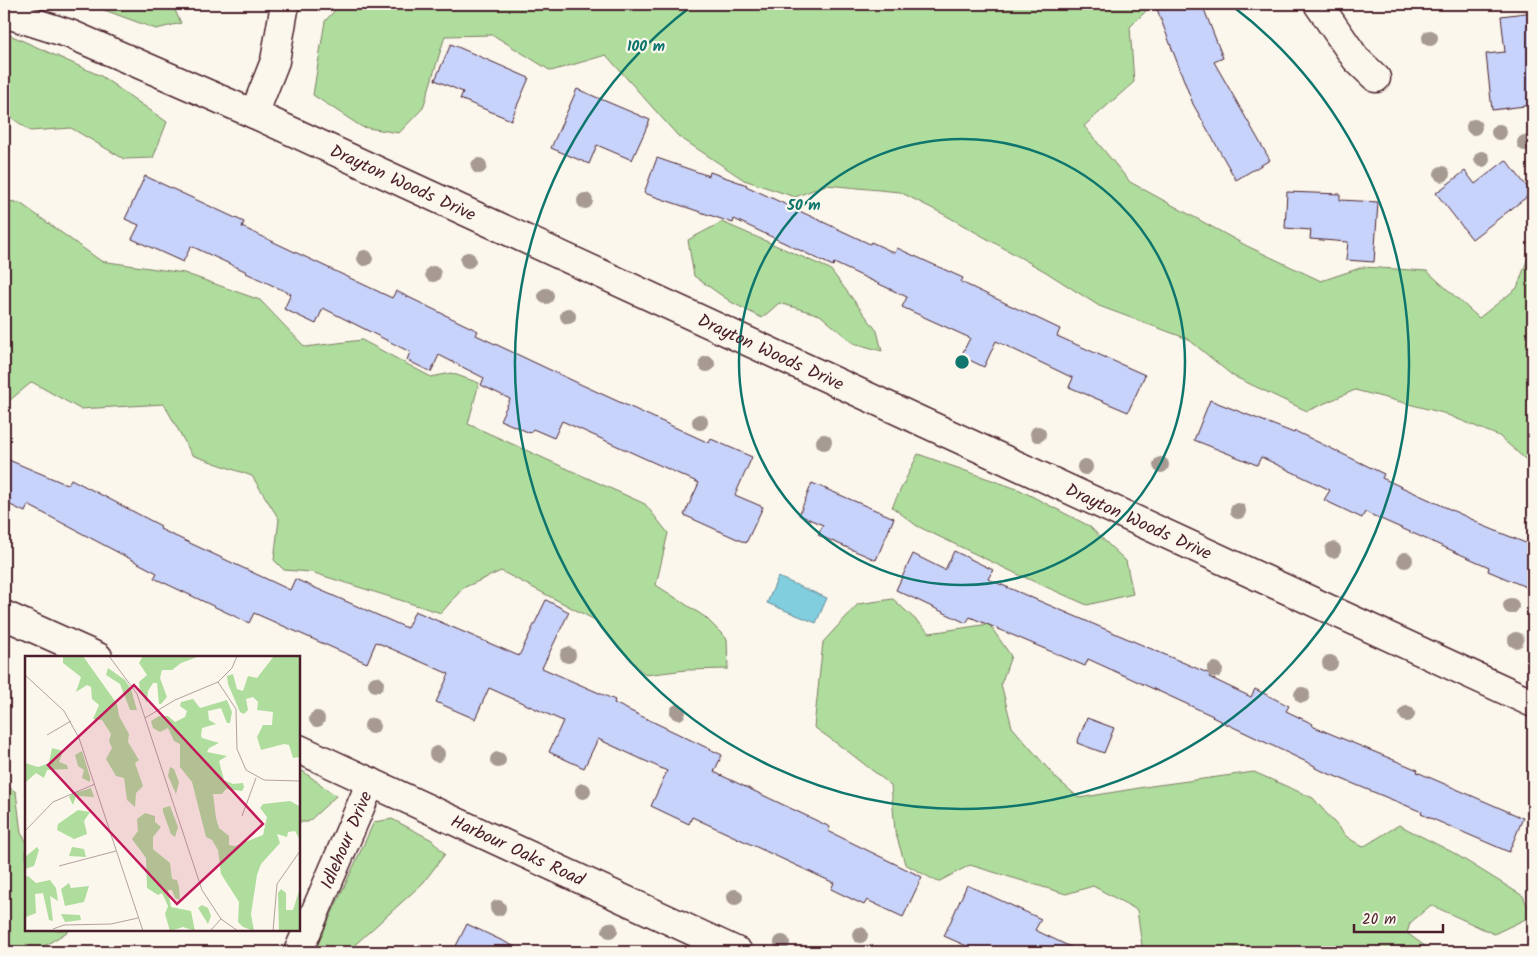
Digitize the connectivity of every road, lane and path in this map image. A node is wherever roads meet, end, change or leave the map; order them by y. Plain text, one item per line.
1 (285, 4) edge
2 (1318, 4) edge
3 (4, 13) edge
4 (1376, 78) dead end
5 (254, 114) junction
6 (4, 615) edge
7 (96, 656) edge
8 (1533, 703) edge
9 (300, 749) edge
10 (371, 782) junction
11 (298, 952) edge
12 (738, 952) edge

1 - 5 street
2 - 4 street
3 - 5 street, Drayton Woods Drive
5 - 8 street, Drayton Woods Drive
6 - 7 street
9 - 10 street, Harbour Oaks Road
10 - 11 street, Idlehour Drive
10 - 12 street, Harbour Oaks Road

